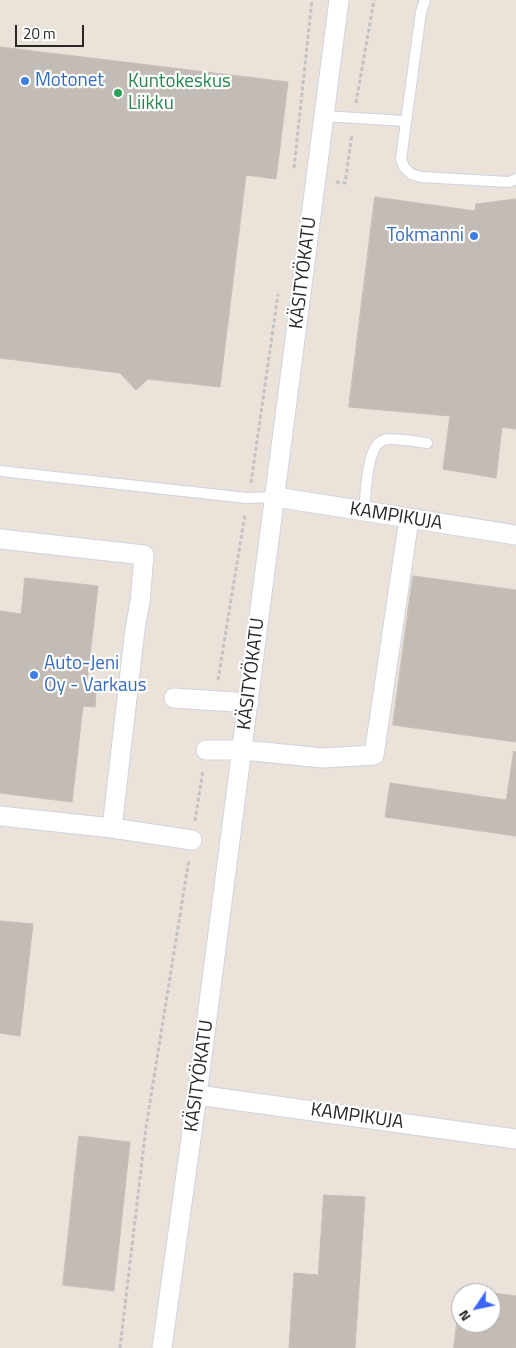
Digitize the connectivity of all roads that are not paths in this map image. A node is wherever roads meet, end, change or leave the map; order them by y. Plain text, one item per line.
1 (339, 0) edge
2 (425, 0) edge
3 (324, 116) junction
4 (405, 120) junction
5 (516, 179) edge
6 (427, 443) dead end
7 (0, 471) edge
8 (276, 497) junction
9 (364, 511) junction
10 (409, 519) junction
11 (516, 536) edge
12 (0, 539) edge
13 (174, 698) dead end
14 (248, 704) junction
15 (206, 750) road end
16 (242, 750) junction
17 (0, 816) edge
18 (112, 828) junction
19 (192, 840) road end
20 (198, 1095) junction
21 (516, 1138) edge
22 (162, 1348) edge

1 - 3 street, KÄSITYÖKATU
2 - 4 lane
3 - 4 lane
3 - 8 street, KÄSITYÖKATU
4 - 5 lane
6 - 9 lane
7 - 8 lane
8 - 9 street, KAMPIKUJA
8 - 14 street, KÄSITYÖKATU
9 - 10 street, KAMPIKUJA
10 - 11 street, KAMPIKUJA
10 - 16 street
12 - 18 street
13 - 14 street
14 - 16 street, KÄSITYÖKATU
15 - 16 street
16 - 20 street, KÄSITYÖKATU
17 - 18 street
18 - 19 street
20 - 21 street, KAMPIKUJA
20 - 22 street, KÄSITYÖKATU

